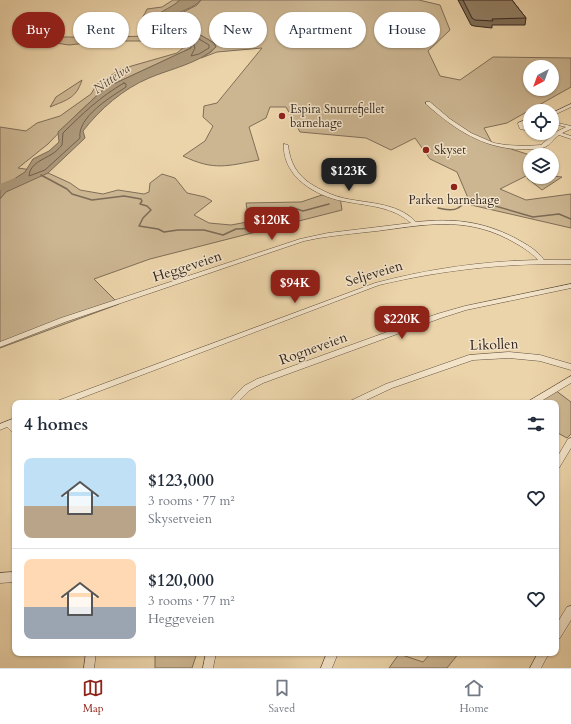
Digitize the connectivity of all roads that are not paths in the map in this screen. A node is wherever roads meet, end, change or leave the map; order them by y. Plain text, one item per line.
1 (433, 105) dead end
2 (571, 105) edge
3 (559, 111) edge
4 (559, 124) edge
5 (571, 127) edge
6 (559, 133) edge
7 (559, 133) edge
8 (571, 138) edge
9 (551, 140) edge
10 (286, 145) dead end
11 (414, 224) junction
12 (542, 261) junction
13 (571, 262) edge
14 (571, 286) edge
15 (0, 345) edge
16 (571, 367) edge
17 (571, 378) edge
18 (68, 400) edge
19 (235, 400) edge
20 (360, 400) edge
21 (537, 400) edge
22 (12, 422) edge
23 (0, 427) edge
24 (571, 441) edge
25 (559, 461) edge
26 (12, 577) edge
27 (0, 578) edge
28 (571, 612) edge
29 (559, 630) edge
30 (91, 656) edge
31 (210, 656) edge
32 (332, 656) edge
33 (542, 656) edge
34 (89, 668) edge
35 (208, 668) edge
36 (326, 668) edge
37 (535, 668) edge

1 - 9 street
2 - 3 street
4 - 5 street
5 - 6 street
7 - 8 street
10 - 11 street
11 - 12 street, Heggeveien
11 - 15 street, Heggeveien
12 - 13 street, Seljeveien
12 - 18 street, Seljeveien
14 - 19 street, Rogneveien
16 - 20 street, Likollen
17 - 21 street
22 - 23 street
24 - 25 street
26 - 27 street
28 - 29 street
30 - 34 street
31 - 35 street
32 - 36 street
33 - 37 street

